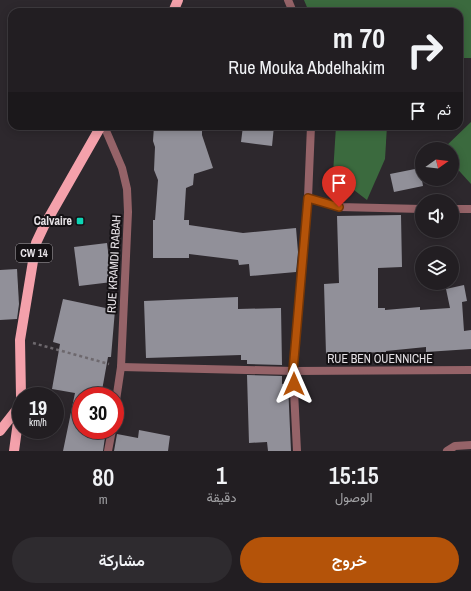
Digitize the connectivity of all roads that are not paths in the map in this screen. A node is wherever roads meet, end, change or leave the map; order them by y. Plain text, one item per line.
1 (101, 130) edge
2 (105, 130) edge
3 (311, 130) edge
4 (308, 198) junction
5 (415, 209) edge
6 (459, 209) edge
7 (471, 210) edge
8 (121, 367) junction
9 (471, 370) edge
10 (293, 371) junction
11 (21, 387) edge
12 (118, 387) edge
13 (12, 416) edge
14 (0, 431) edge
15 (16, 439) edge
16 (110, 439) edge
17 (471, 445) edge
18 (14, 451) edge
19 (108, 451) edge
20 (297, 451) edge
21 (446, 451) edge

1 - 11 main road, CW 14
2 - 8 street, RUE KRAMDI RABAH
3 - 4 street
4 - 5 street
4 - 10 street
6 - 7 street
8 - 10 street, RUE BEN OUENNICHE
8 - 12 street, RUE KRAMDI RABAH
9 - 10 street, RUE BEN OUENNICHE
10 - 20 street
13 - 14 main road
15 - 18 main road
16 - 19 street
17 - 21 street

